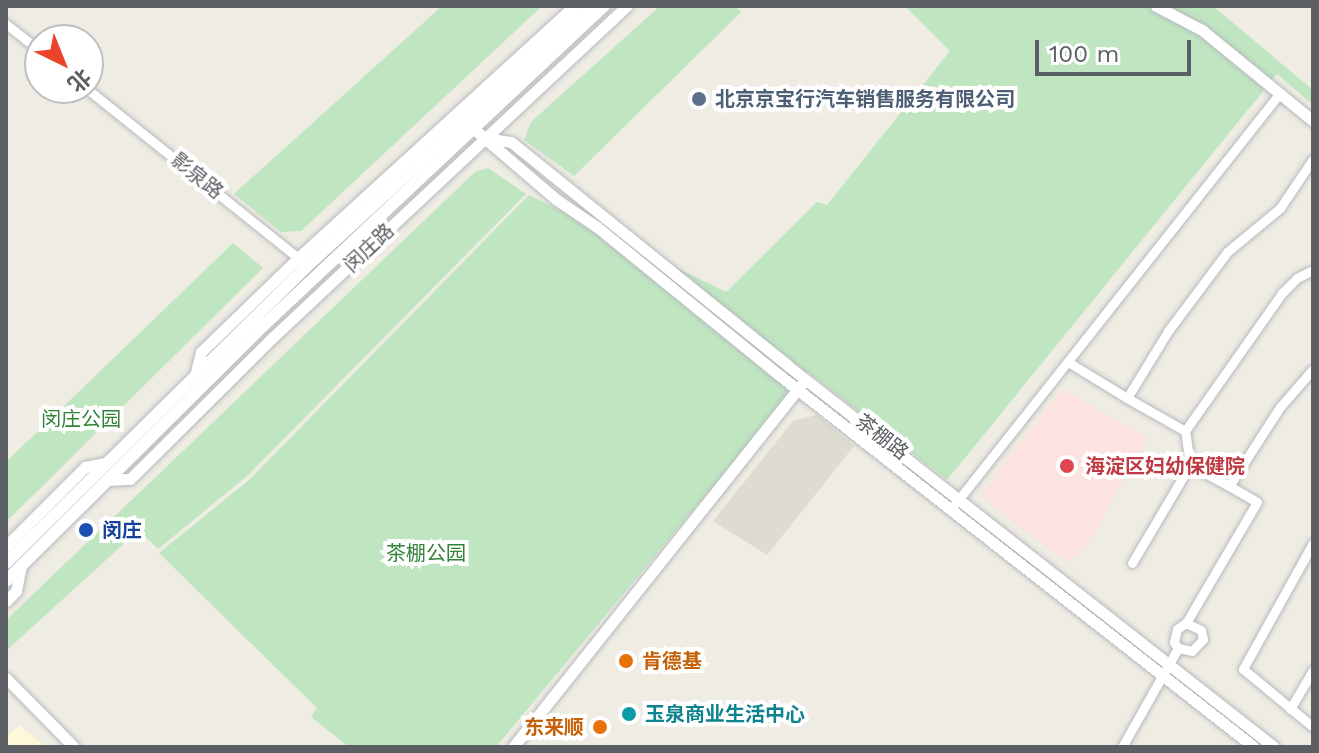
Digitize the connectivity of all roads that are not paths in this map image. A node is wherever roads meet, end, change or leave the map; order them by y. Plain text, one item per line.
1 (574, 6) edge
2 (591, 6) edge
3 (604, 6) edge
4 (627, 6) edge
5 (1156, 6) edge
6 (6, 24) edge
7 (24, 38) edge
8 (1280, 93) junction
9 (104, 102) edge
10 (1313, 121) edge
11 (469, 125) junction
12 (485, 138) junction
13 (1313, 159) edge
14 (303, 262) junction
15 (1313, 270) edge
16 (1068, 362) junction
17 (1313, 369) edge
18 (806, 379) junction
19 (798, 390) junction
20 (1127, 398) junction
21 (1185, 431) junction
22 (106, 463) junction
23 (1190, 465) junction
24 (108, 480) junction
25 (1229, 486) junction
26 (959, 498) junction
27 (951, 509) junction
28 (1313, 543) edge
29 (6, 546) edge
30 (6, 563) edge
31 (1132, 563) dead end
32 (21, 566) junction
33 (6, 581) edge
34 (6, 601) edge
35 (1186, 623) junction
36 (1178, 648) junction
37 (1166, 670) junction
38 (1313, 670) edge
39 (6, 678) edge
40 (1290, 709) junction
41 (1313, 727) edge
42 (74, 747) edge
43 (513, 747) edge
44 (1122, 747) edge
45 (1254, 747) edge
46 (1274, 747) edge

1 - 14 street, 闵庄路
2 - 11 main road, 闵庄路
3 - 11 main road, 闵庄路
4 - 12 street, 闵庄路
5 - 8 street
6 - 7 street
8 - 10 street
8 - 16 street
9 - 14 street, 影泉路
11 - 12 street, 茶棚路
11 - 14 main road, 闵庄路
11 - 24 main road, 闵庄路
12 - 18 street, 茶棚路
12 - 19 street, 茶棚路
12 - 24 street, 闵庄路
13 - 20 street
14 - 22 main road, 闵庄路
15 - 21 street
16 - 20 street
16 - 26 street
17 - 25 street
18 - 19 street
18 - 26 street, 茶棚路
19 - 27 street, 茶棚路
19 - 43 street
20 - 21 street
21 - 23 street
22 - 29 street, 闵庄路
22 - 30 main road, 闵庄路
23 - 25 street
23 - 31 street
24 - 32 main road, 闵庄路
25 - 35 street
26 - 27 street
26 - 37 street, 茶棚路
27 - 37 street, 茶棚路
28 - 40 street
32 - 33 main road, 闵庄路
32 - 34 street, 闵庄路
35 - 36 street
35 - 36 street
36 - 37 street
37 - 44 street
37 - 45 street, 茶棚路
37 - 46 street, 茶棚路
38 - 40 street
39 - 42 street
40 - 41 street

